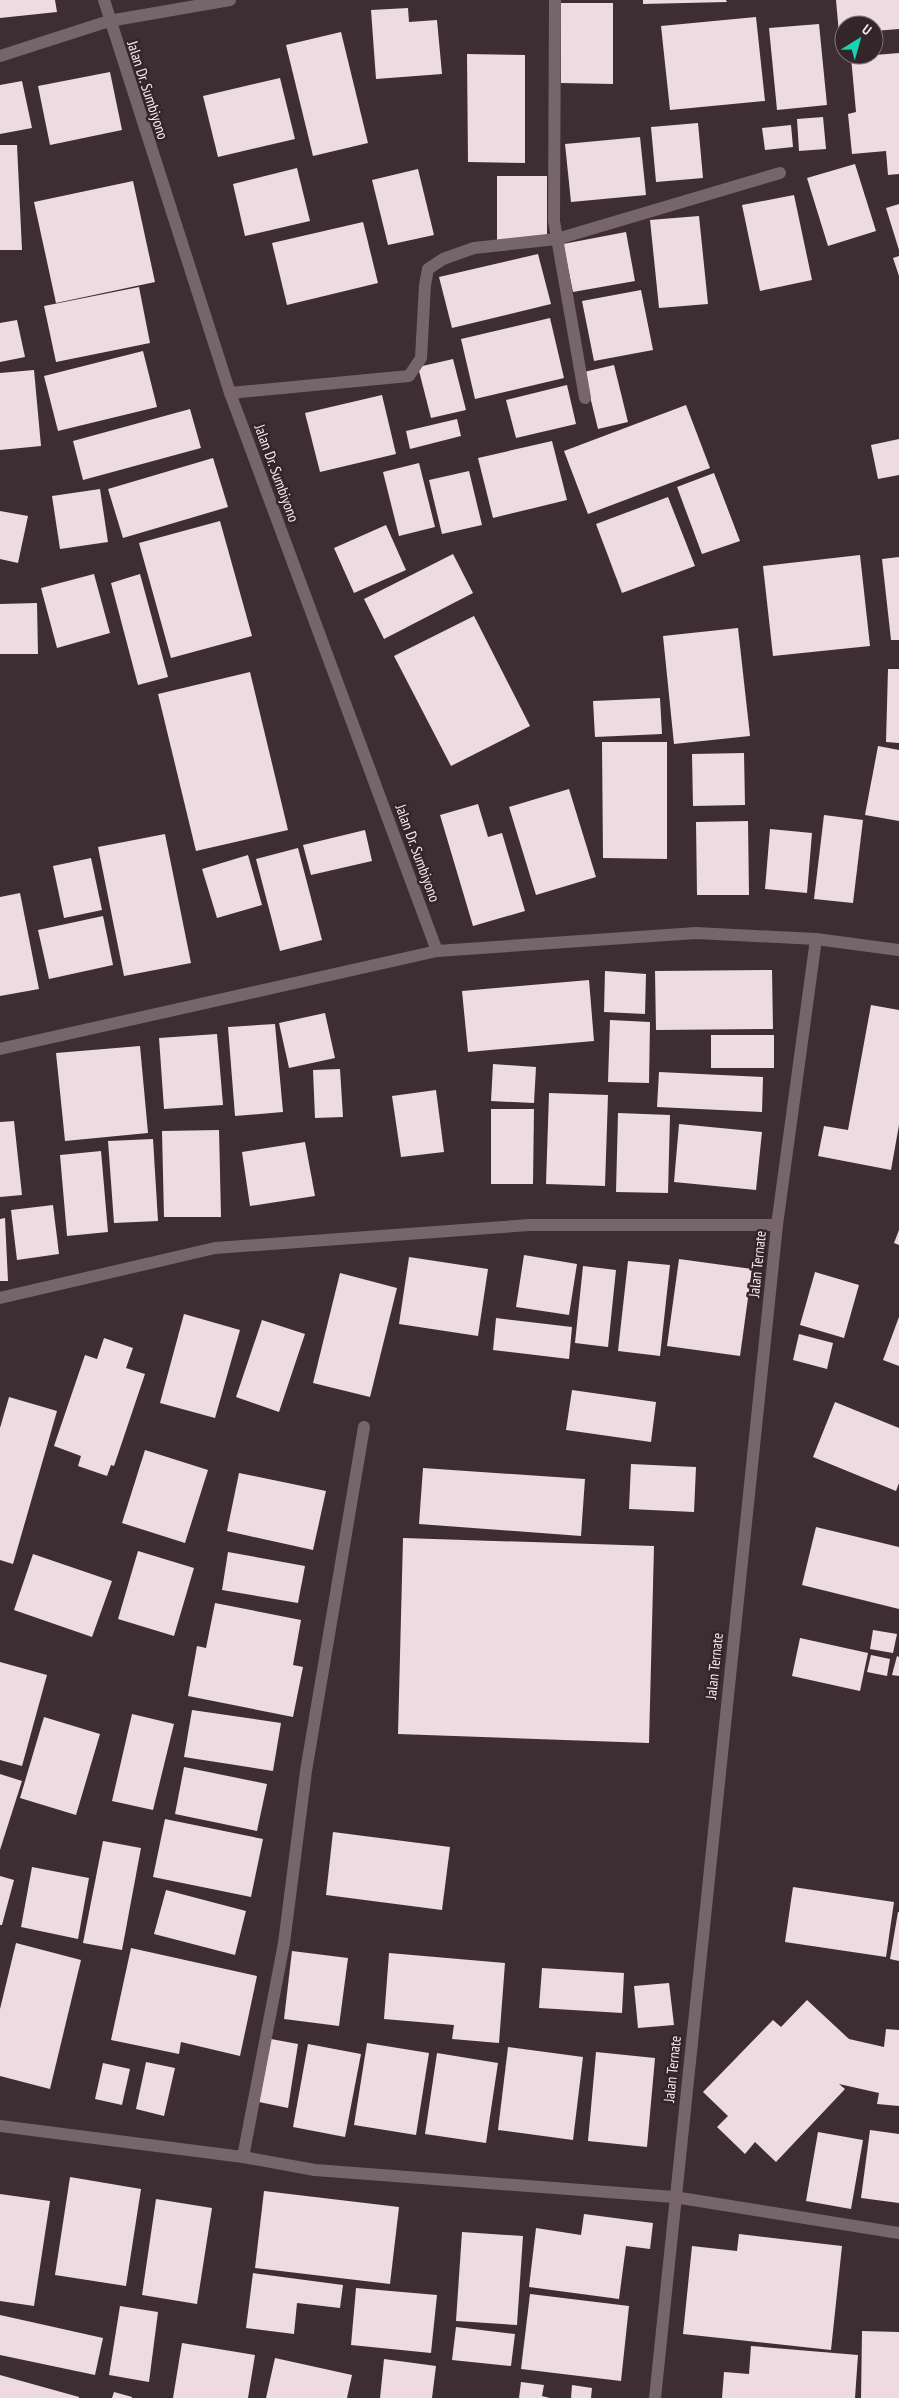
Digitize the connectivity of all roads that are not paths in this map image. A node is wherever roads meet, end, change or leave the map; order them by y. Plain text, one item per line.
1 (104, 0) edge
2 (230, 0) edge
3 (555, 0) edge
4 (109, 21) junction
5 (0, 56) edge
6 (780, 173) dead end
7 (557, 239) junction
8 (230, 393) junction
9 (585, 398) dead end
10 (816, 939) junction
11 (899, 950) edge
12 (437, 951) junction
13 (0, 1049) edge
14 (777, 1225) junction
15 (0, 1298) edge
16 (364, 1427) dead end
17 (0, 2126) edge
18 (243, 2157) junction
19 (674, 2197) junction
20 (899, 2233) edge
21 (655, 2398) edge

1 - 4 street, Jalan Dr. Sumbiyono
2 - 4 street
3 - 7 street
4 - 5 street
4 - 8 street, Jalan Dr. Sumbiyono
6 - 7 street
7 - 8 street
7 - 9 street
8 - 12 street, Jalan Dr. Sumbiyono
10 - 11 street
10 - 12 street
10 - 14 street, Jalan Ternate
12 - 13 street
14 - 15 street
14 - 19 street, Jalan Ternate
16 - 18 street
17 - 18 street
18 - 19 street
19 - 20 street
19 - 21 street, Jalan Ternate

